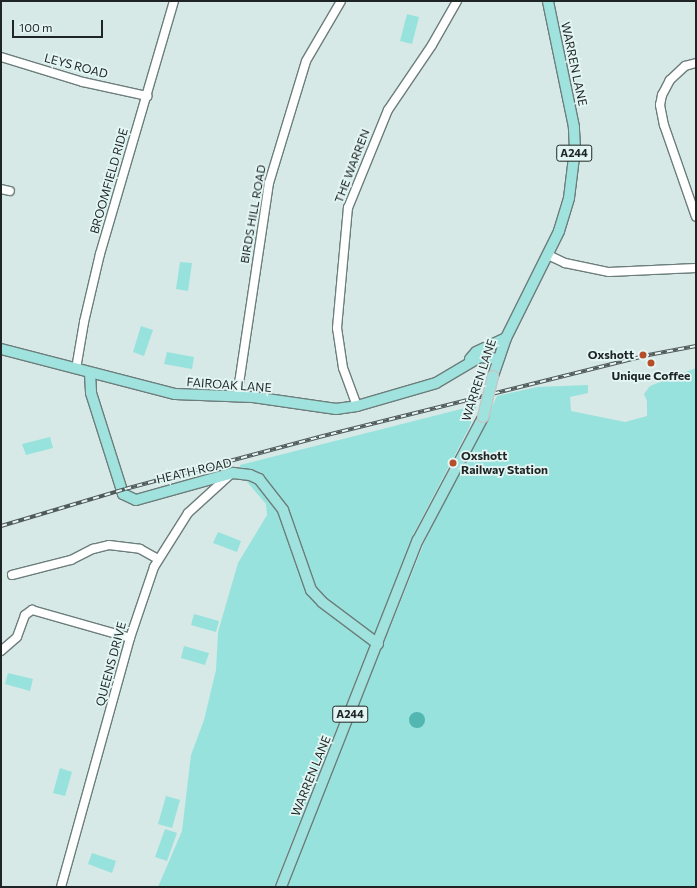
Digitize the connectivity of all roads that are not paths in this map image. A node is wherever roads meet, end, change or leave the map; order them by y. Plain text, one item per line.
1 (174, 1) edge
2 (341, 1) edge
3 (457, 1) edge
4 (548, 1) edge
5 (1, 57) edge
6 (696, 63) edge
7 (146, 96) junction
8 (1, 189) edge
9 (10, 191) dead end
10 (696, 217) edge
11 (548, 256) junction
12 (696, 267) edge
13 (506, 338) junction
14 (1, 349) edge
15 (498, 359) junction
16 (467, 364) junction
17 (76, 369) junction
18 (90, 373) junction
19 (237, 397) junction
20 (357, 406) junction
21 (233, 473) junction
22 (158, 559) junction
23 (12, 575) dead end
24 (130, 638) junction
25 (378, 644) junction
26 (1, 651) edge
27 (61, 887) edge
28 (280, 887) edge

1 - 7 street, BROOMFIELD RIDE
2 - 19 street, BIRDS HILL ROAD
3 - 20 street, THE WARREN
4 - 11 main road, WARREN LANE / A244
5 - 7 street, LEYS ROAD
6 - 10 street
7 - 17 street, BROOMFIELD RIDE
8 - 9 street
11 - 12 street
11 - 13 main road, WARREN LANE / A244
13 - 15 main road, WARREN LANE / A244
13 - 16 main road
14 - 17 main road, FAIROAK LANE
15 - 16 main road, FAIROAK LANE
15 - 25 main road, WARREN LANE / A244, bridge
16 - 20 main road, FAIROAK LANE
17 - 18 main road, FAIROAK LANE
18 - 19 main road, FAIROAK LANE
18 - 21 main road, HEATH ROAD
19 - 20 main road, FAIROAK LANE
21 - 22 street, QUEENS DRIVE
21 - 25 main road, HEATH ROAD
22 - 23 street
22 - 24 street, QUEENS DRIVE
24 - 26 street
24 - 27 street, QUEENS DRIVE
25 - 28 main road, WARREN LANE / A244

